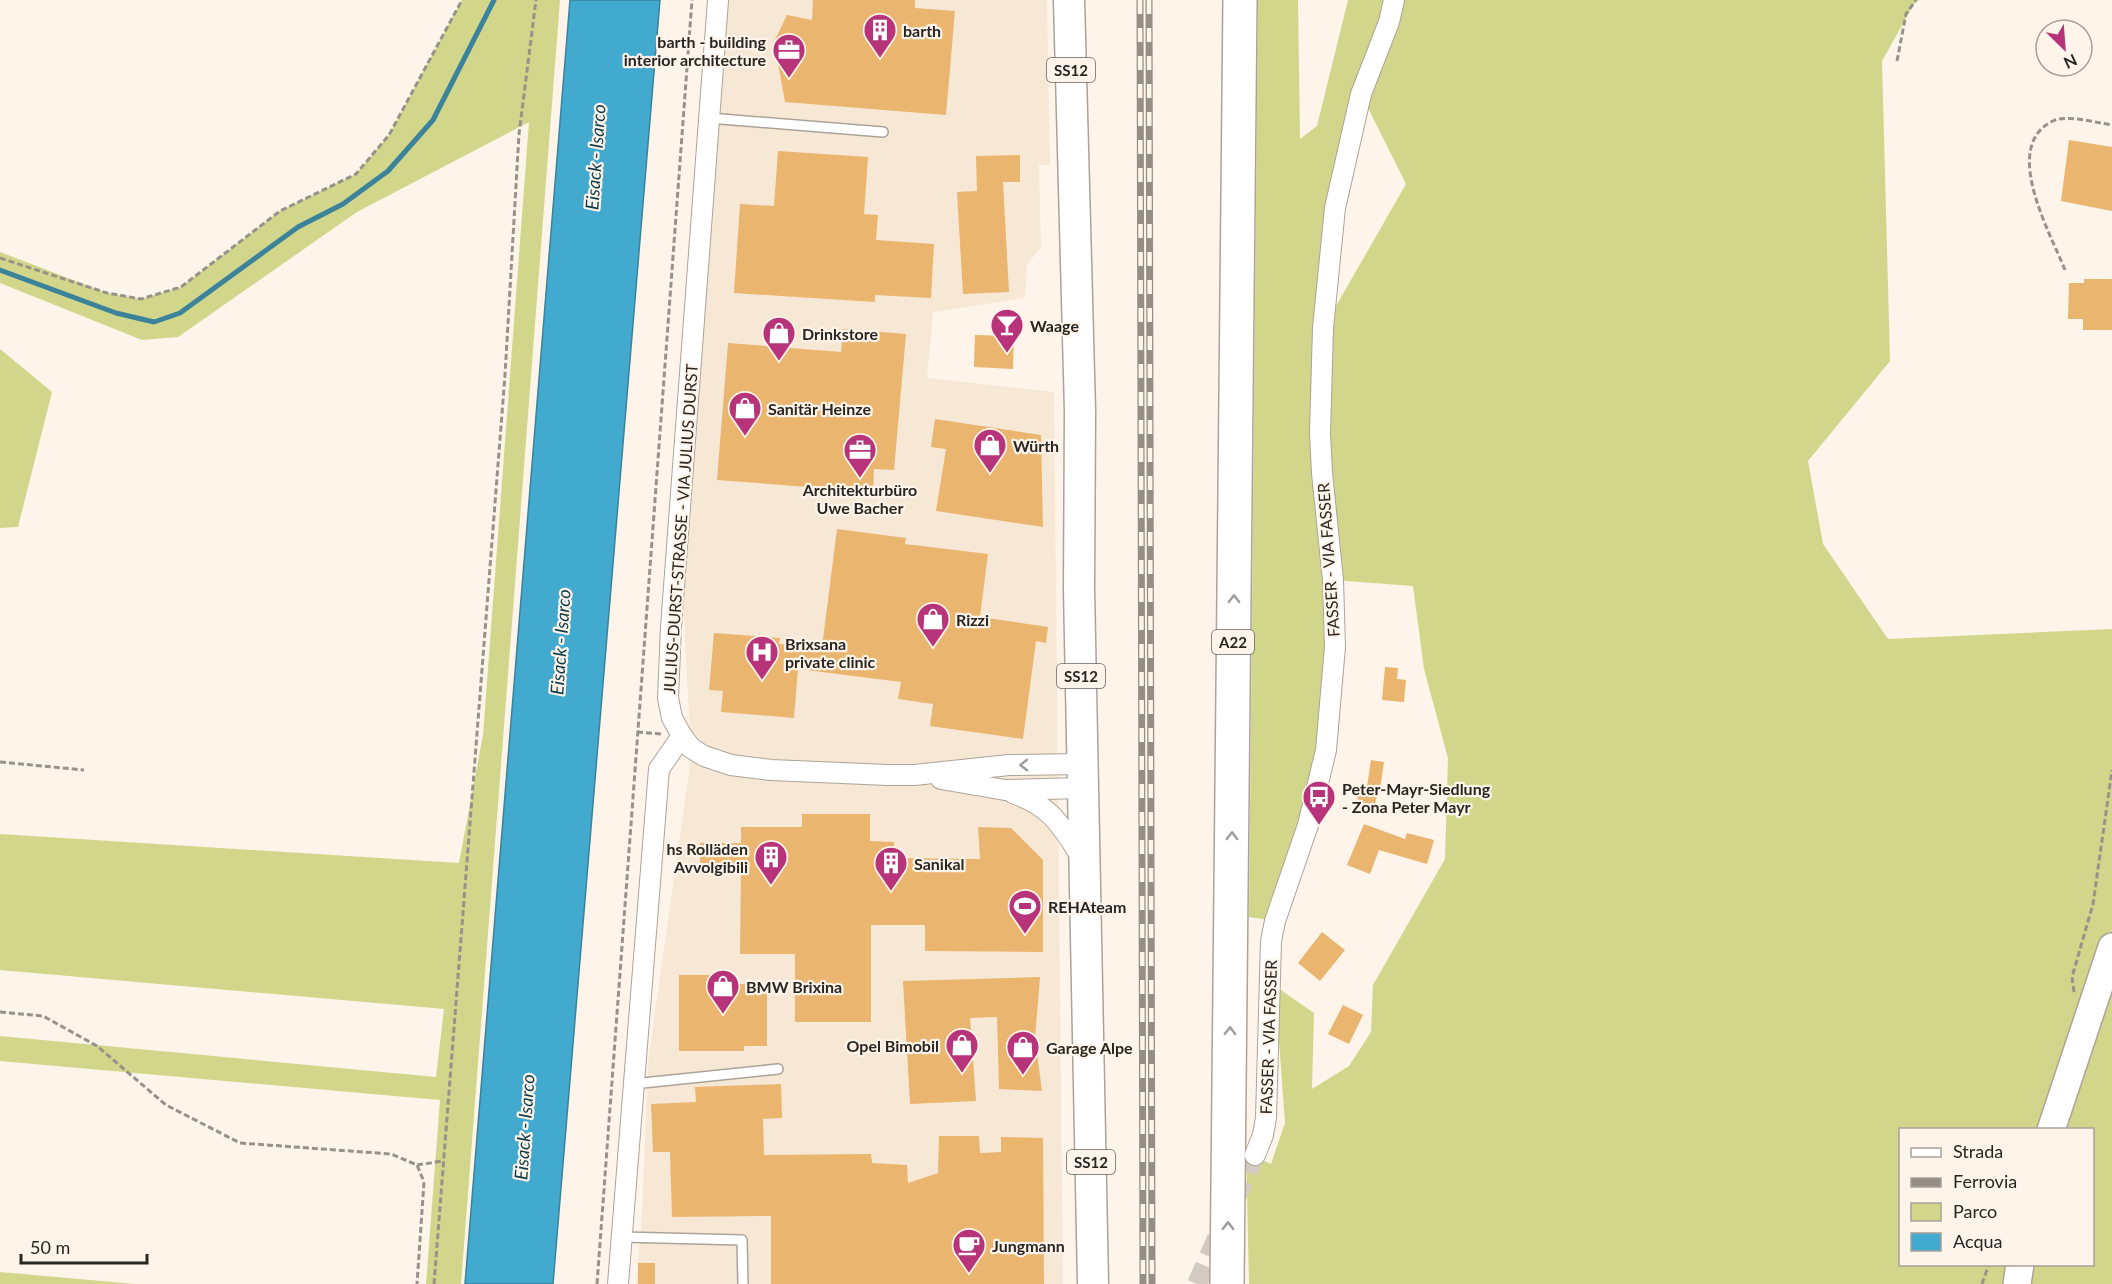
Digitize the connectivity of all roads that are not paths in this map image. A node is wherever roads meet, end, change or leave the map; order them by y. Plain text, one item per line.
1 (718, 0) edge
2 (1069, 0) edge
3 (1217, 0) edge
4 (1240, 0) edge
5 (1394, 0) edge
6 (709, 118) junction
7 (883, 132) dead end
8 (682, 736) junction
9 (914, 775) junction
10 (1082, 776) junction
11 (1005, 790) junction
12 (1084, 861) junction
13 (2112, 947) edge
14 (778, 1069) dead end
15 (633, 1084) junction
16 (2052, 1128) edge
17 (1255, 1155) tunnel mouth
18 (622, 1237) junction
19 (2020, 1266) edge
20 (618, 1284) edge
21 (743, 1284) edge
22 (1093, 1284) edge
23 (1206, 1284) edge
24 (1227, 1284) edge
25 (2017, 1284) edge

1 - 6 street, JULIUS-DURST-STRASSE - VIA JULIUS DURST
2 - 10 main road, SS12
3 - 23 highway, A22
24 -> 4 highway, A22
5 - 17 street, FASSER - VIA FASSER
6 - 7 lane
6 - 8 street, JULIUS-DURST-STRASSE - VIA JULIUS DURST
8 - 9 street
8 - 15 street
10 -> 9 street
9 - 11 street
10 - 11 street
10 - 12 main road, SS12
11 - 12 street
12 - 22 main road, SS12
13 - 16 street
14 - 15 lane
15 - 18 street
18 - 20 street
18 - 21 lane
19 - 25 street

